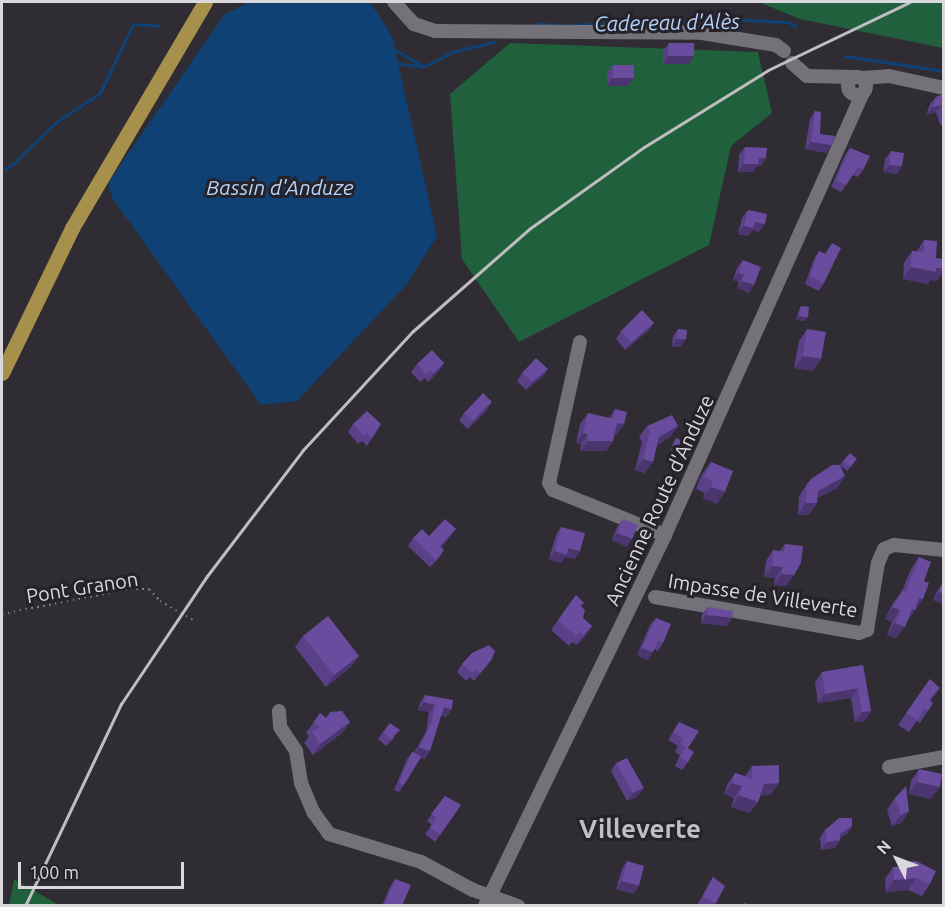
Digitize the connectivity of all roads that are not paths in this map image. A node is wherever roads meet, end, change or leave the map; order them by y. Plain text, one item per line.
1 (206, 2) edge
2 (394, 2) edge
3 (784, 51) dead end
4 (792, 63) dead end
5 (859, 88) junction
6 (944, 88) edge
7 (580, 342) dead end
8 (2, 373) edge
9 (665, 535) junction
10 (944, 550) edge
11 (655, 597) dead end
12 (279, 711) dead end
13 (944, 757) edge
14 (889, 767) dead end
15 (488, 900) edge
16 (518, 906) edge

1 - 8 main road
2 - 3 street
4 - 5 street
5 - 6 street
5 - 9 street, Ancienne Route d'Anduze
7 - 9 street
9 - 15 street, Ancienne Route d'Anduze
10 - 11 street, Impasse de Villeverte
12 - 15 street
13 - 14 street
15 - 16 street

